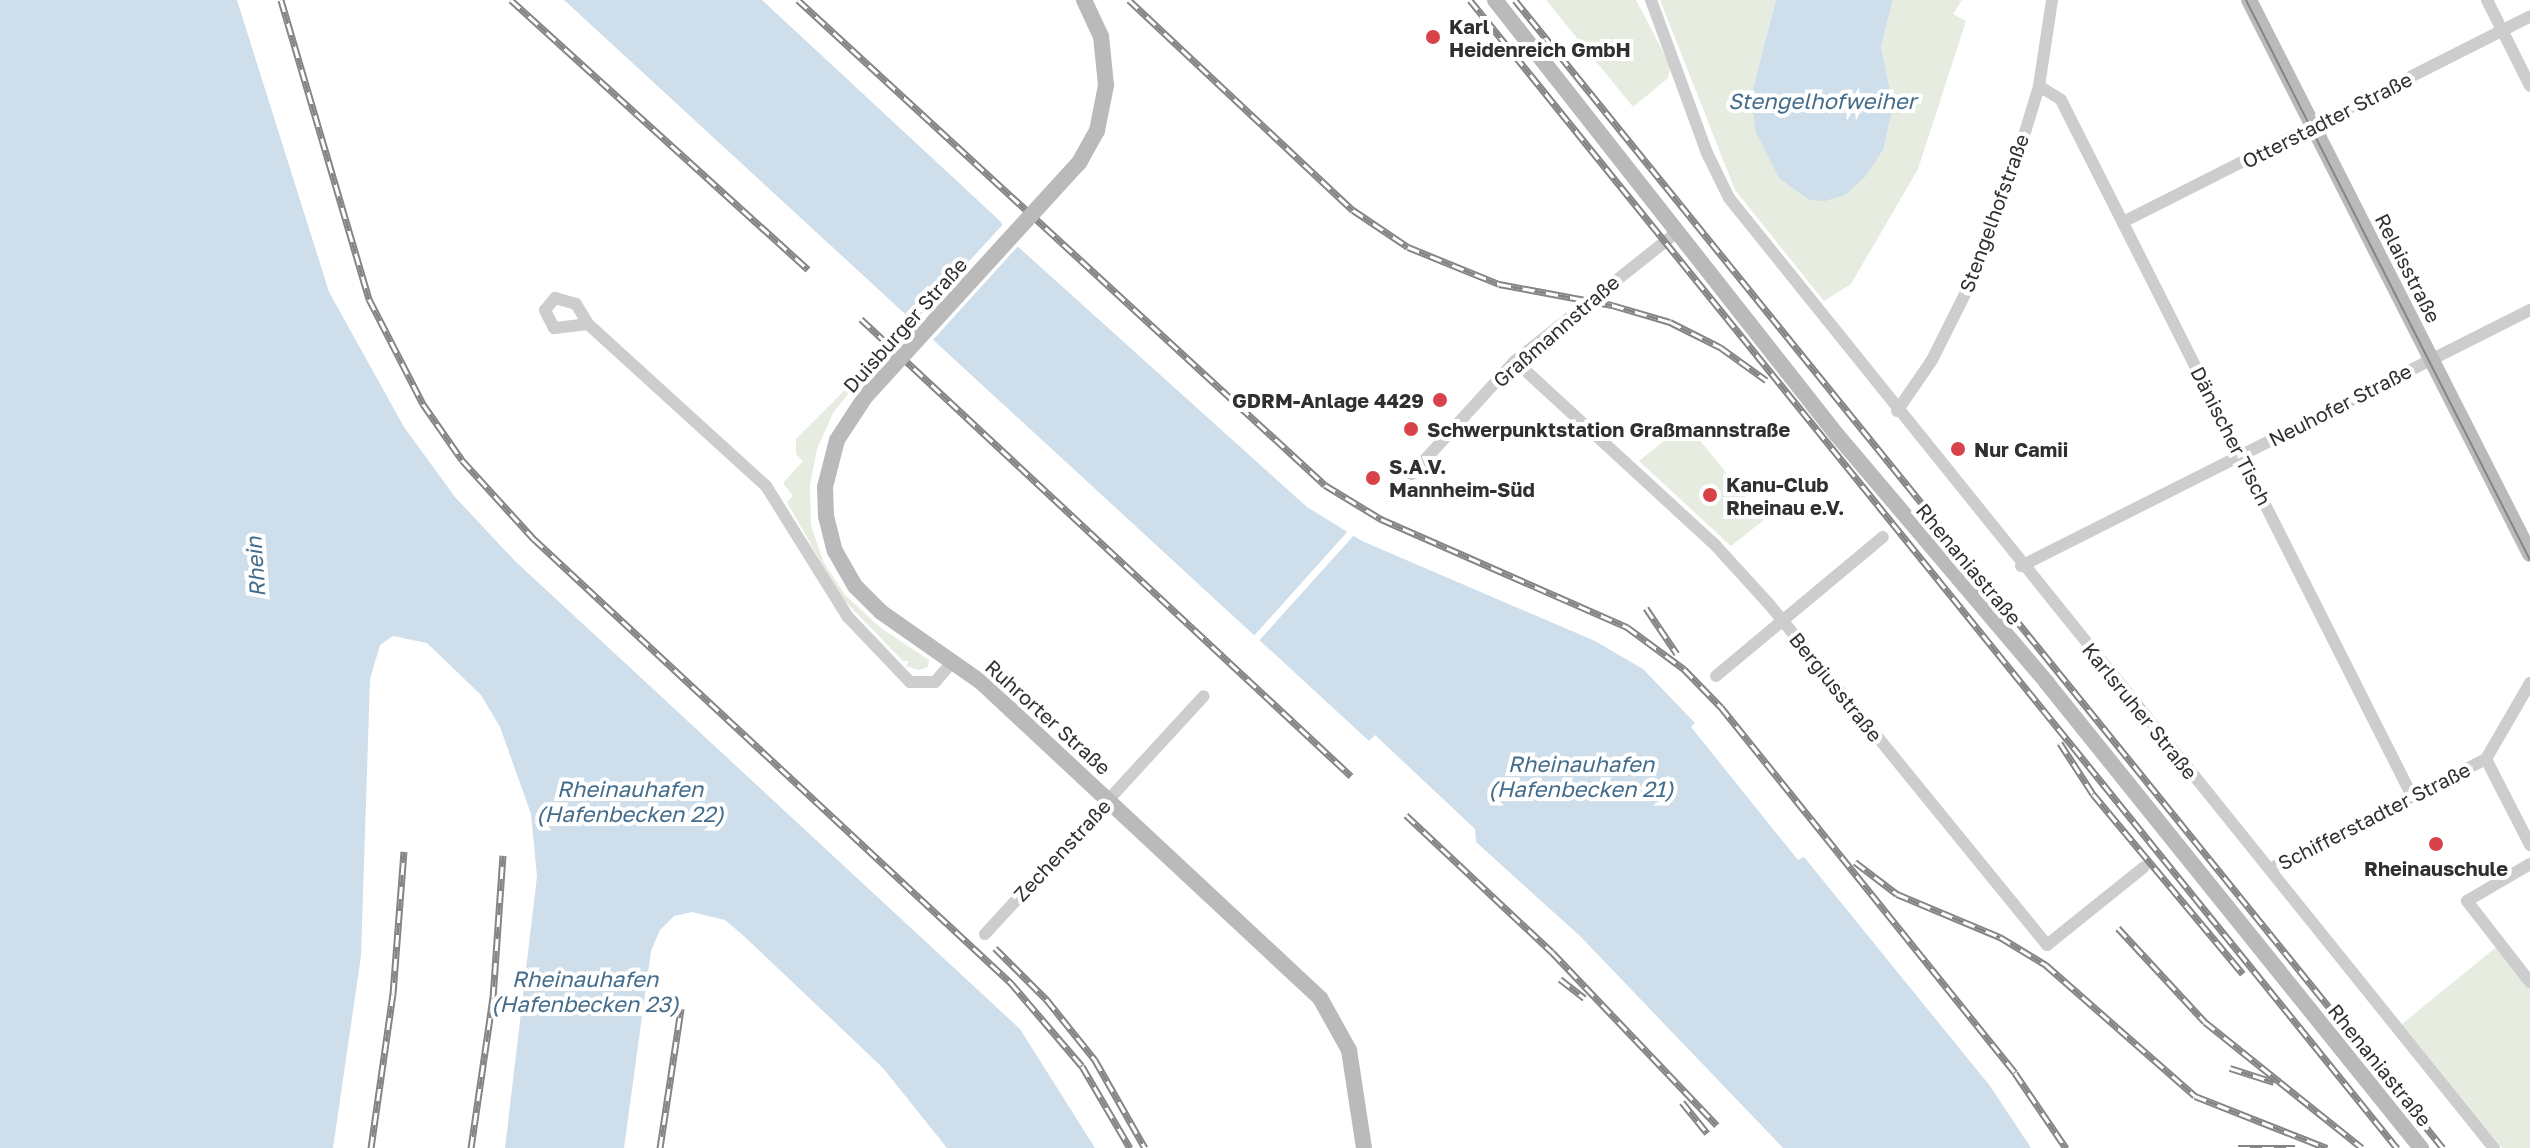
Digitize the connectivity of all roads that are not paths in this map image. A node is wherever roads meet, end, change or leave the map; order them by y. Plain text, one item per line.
1 (1084, 0) edge
2 (1495, 0) edge
3 (1651, 0) edge
4 (2052, 0) edge
5 (2249, 0) edge
6 (2487, 0) edge
7 (2530, 16) edge
8 (2502, 30) junction
9 (2039, 86) junction
10 (2530, 86) edge
11 (2313, 127) junction
12 (2123, 222) junction
13 (1677, 232) junction
14 (2530, 310) edge
15 (588, 324) dead end
16 (2431, 359) junction
17 (1515, 361) junction
18 (1897, 411) junction
19 (2241, 455) junction
20 (1412, 474) dead end
21 (1883, 537) dead end
22 (2530, 554) edge
23 (2021, 566) junction
24 (1783, 621) junction
25 (953, 661) junction
26 (1716, 676) dead end
27 (2530, 683) edge
28 (1204, 696) dead end
29 (2486, 759) junction
30 (2412, 796) junction
31 (1109, 799) junction
32 (2530, 845) edge
33 (2530, 864) edge
34 (2144, 867) dead end
35 (2270, 869) junction
36 (985, 934) dead end
37 (2530, 982) edge
38 (1364, 1148) edge
39 (2421, 1148) edge
40 (2494, 1148) edge

1 - 25 street, Duisburger Straße, bridge
2 - 13 street, Rhenaniastraße
3 - 18 street, Karlsruher Straße
4 - 9 street, Stengelhofstraße
5 - 11 street, Relaisstraße
6 - 8 street
7 - 8 street, Otterstadter Straße
8 - 10 street
8 - 11 street, Otterstadter Straße
9 - 12 street, Dänischer Tisch
9 - 18 street, Stengelhofstraße
11 - 12 street, Otterstadter Straße
11 - 16 street, Relaisstraße
12 - 19 street, Dänischer Tisch
13 - 17 street, Graßmannstraße
13 - 39 street, Rhenaniastraße
14 - 16 street, Neuhofer Straße
15 - 25 street, Ruhrorter Straße
16 - 19 street, Neuhofer Straße
16 - 22 street, Relaisstraße
17 - 20 street, Graßmannstraße
17 - 24 street, Bergiusstraße
18 - 23 street, Karlsruher Straße
19 - 23 street, Neuhofer Straße
19 - 30 street, Dänischer Tisch
21 - 24 street
23 - 35 street, Karlsruher Straße
24 - 26 street
24 - 34 street, Bergiusstraße
25 - 31 street, Ruhrorter Straße
27 - 29 street, Schifferstadter Straße
28 - 31 street, Zechenstraße
29 - 30 street, Schifferstadter Straße
29 - 32 street
30 - 35 street, Schifferstadter Straße
31 - 36 street, Zechenstraße
31 - 38 street, Ruhrorter Straße
33 - 37 street
35 - 40 street, Karlsruher Straße

